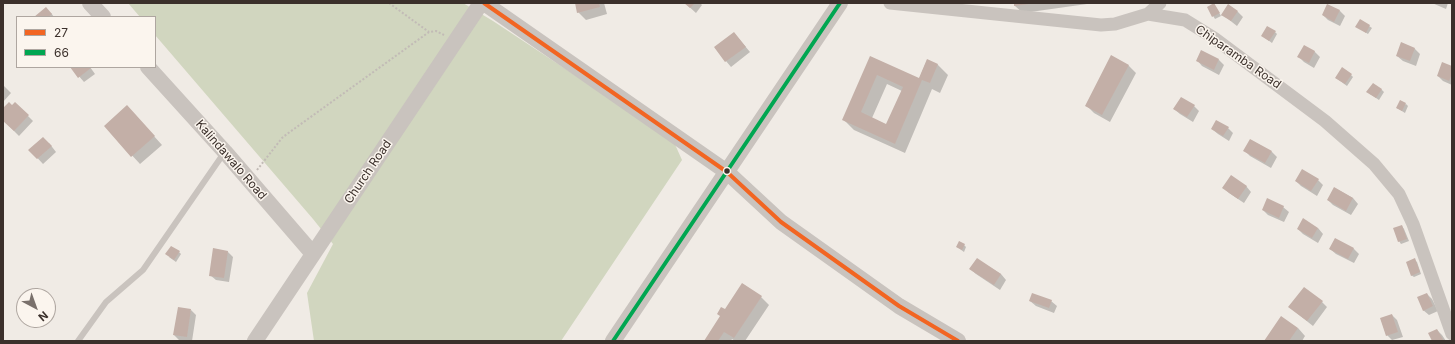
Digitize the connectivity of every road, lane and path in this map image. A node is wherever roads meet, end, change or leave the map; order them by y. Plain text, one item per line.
1 (90, 3) edge
2 (389, 3) edge
3 (482, 3) edge
4 (840, 3) edge
5 (890, 3) edge
6 (1160, 3) edge
7 (1148, 14) junction
8 (102, 16) edge
9 (429, 32) junction
10 (456, 39) junction
11 (149, 68) edge
12 (225, 152) junction
13 (727, 172) junction
14 (250, 180) junction
15 (313, 254) junction
16 (1452, 334) edge
17 (78, 341) edge
18 (255, 341) edge
19 (613, 341) edge
20 (958, 341) edge

1 - 8 street
2 - 9 path
3 - 10 street, Church Road
3 - 13 street
4 - 13 street
5 - 7 street, Chiparamba Road
6 - 7 street
7 - 16 street, Chiparamba Road
9 - 10 path
9 - 14 path
10 - 15 street, Church Road
11 - 12 street, Kalindawalo Road
12 - 14 street, Kalindawalo Road
12 - 17 lane
13 - 19 street
13 - 20 street
14 - 15 street, Kalindawalo Road
15 - 18 street, Church Road

